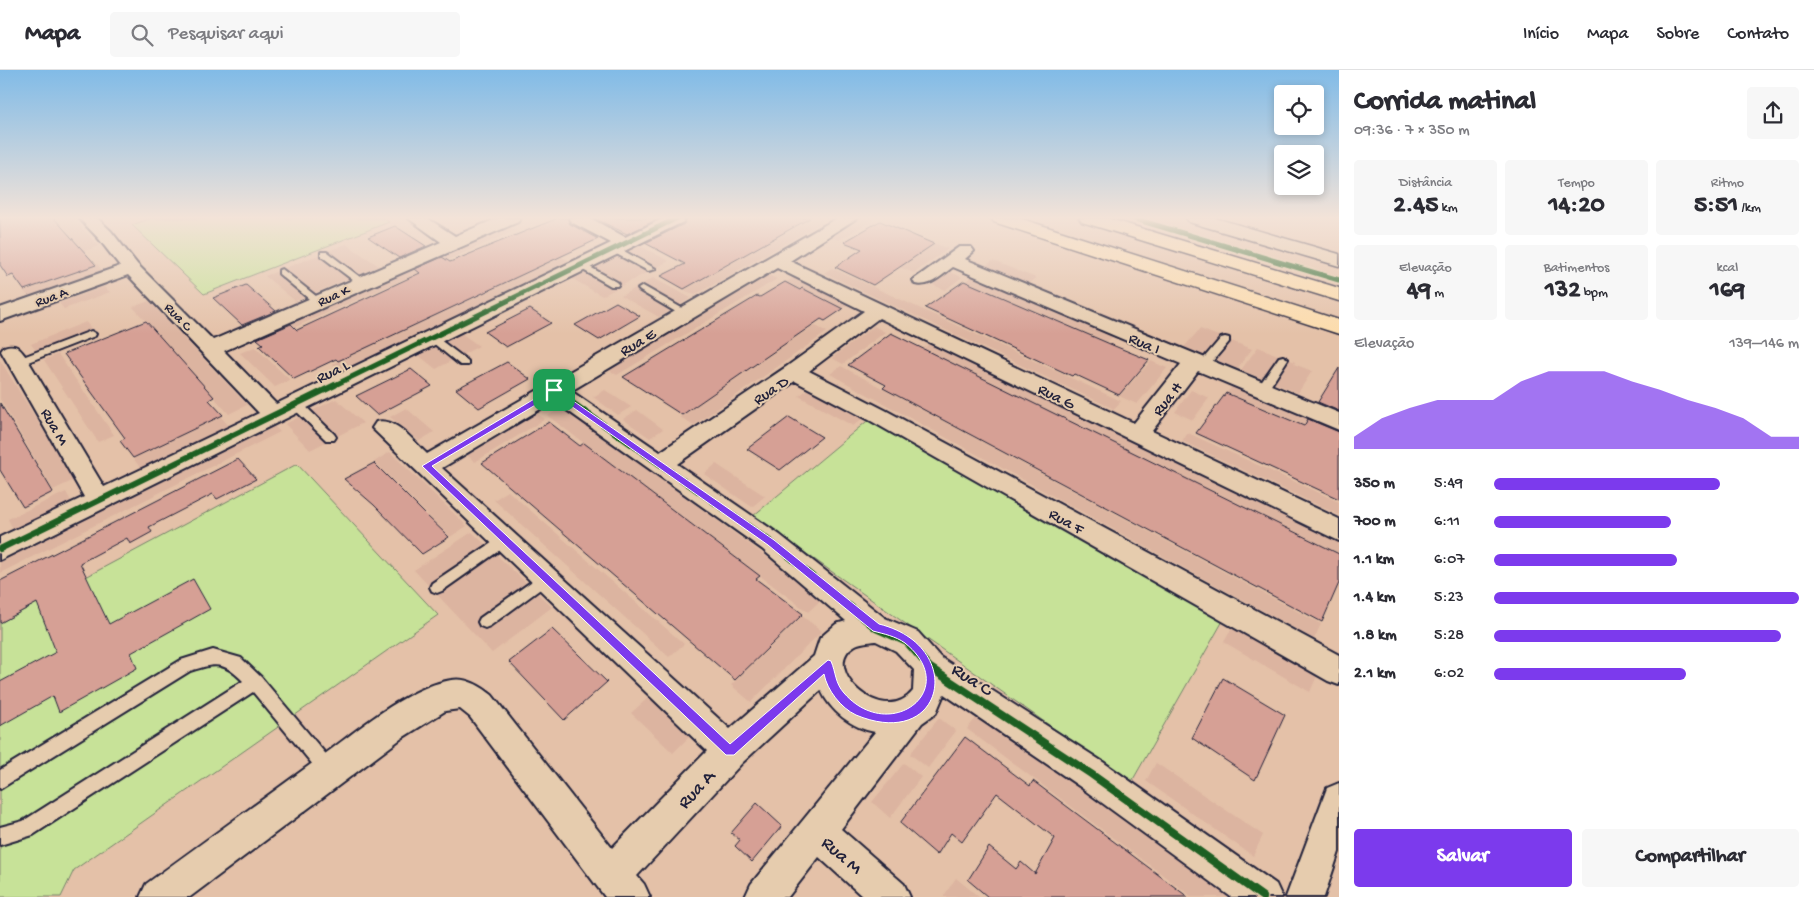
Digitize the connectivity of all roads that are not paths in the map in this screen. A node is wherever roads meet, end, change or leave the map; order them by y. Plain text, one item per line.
1 (122, 257) edge
2 (328, 257) edge
3 (422, 257) edge
4 (595, 257) edge
5 (633, 257) edge
6 (780, 257) edge
7 (957, 257) edge
8 (962, 257) edge
9 (1120, 257) edge
10 (1214, 257) edge
11 (774, 260) junction
12 (579, 264) junction
13 (131, 268) junction
14 (651, 269) dead end
15 (282, 272) dead end
16 (922, 280) dead end
17 (362, 282) junction
18 (614, 284) dead end
19 (642, 289) dead end
20 (1339, 295) edge
21 (318, 302) junction
22 (879, 309) junction
23 (684, 313) junction
24 (0, 315) edge
25 (1339, 327) edge
26 (91, 334) dead end
27 (431, 336) junction
28 (1225, 340) dead end
29 (210, 349) junction
30 (15, 357) joint
31 (1283, 359) dead end
32 (464, 362) dead end
33 (1198, 365) junction
34 (794, 372) junction
35 (554, 390) junction
36 (1262, 390) junction
37 (295, 403) junction
38 (273, 414) junction
39 (1339, 422) edge
40 (384, 428) dead end
41 (1138, 434) junction
42 (330, 437) dead end
43 (658, 465) junction
44 (426, 466) junction
45 (99, 502) junction
46 (1339, 531) edge
47 (505, 540) junction
48 (0, 549) edge
49 (545, 578) junction
50 (437, 587) dead end
51 (485, 622) dead end
52 (876, 628) junction
53 (828, 664) junction
54 (929, 667) junction
55 (1339, 671) edge
56 (254, 682) junction
57 (910, 714) junction
58 (730, 751) junction
59 (329, 771) junction
60 (0, 780) edge
61 (1339, 800) edge
62 (816, 831) junction
63 (0, 836) edge
64 (621, 886) edge
65 (159, 897) edge
66 (764, 897) edge
67 (891, 897) edge
68 (1263, 897) edge
69 (1305, 897) edge

1 - 13 street, Rua C
2 - 17 lane
3 - 17 street, Rua K
4 - 12 street, Rua L
5 - 14 lane
6 - 11 street, Rua E
7 - 16 street, Rua I
8 - 33 street, Rua I
9 - 25 main road
10 - 20 main road
11 - 22 street, Rua G
11 - 23 street, Rua E
12 - 18 lane
12 - 27 street, Rua L
13 - 24 street, Rua A
13 - 29 street, Rua C
15 - 21 lane
17 - 21 street, Rua K
19 - 23 lane
21 - 29 street, Rua K
22 - 34 street, Rua D
22 - 41 street, Rua G
23 - 35 street, Rua E
26 - 30 lane
27 - 32 lane
27 - 37 street, Rua L
28 - 33 lane
29 - 38 street, Rua C
30 - 45 street, Rua M
31 - 36 lane
33 - 36 street, Rua I
33 - 41 street, Rua H
34 - 43 street, Rua D
34 - 55 street, Rua F
35 - 43 street, Rua C
35 - 44 street, Rua E
36 - 39 street, Rua I
37 - 38 street, Rua L
37 - 42 lane
38 - 45 street, Rua L
40 - 44 street
41 - 46 street, Rua G
43 - 52 street, Rua C
44 - 47 street
45 - 48 street, Rua L
47 - 49 street
47 - 50 lane
49 - 51 lane
49 - 58 street
52 - 53 street
52 - 54 street, Rua C
53 - 57 street
53 - 58 street, Rua A
54 - 57 street
54 - 68 street, Rua C
56 - 59 lane
56 - 60 lane
56 - 63 lane
57 - 62 street
58 - 64 street, Rua A
59 - 64 street
59 - 65 street
61 - 69 street
62 - 66 street
62 - 67 street, Rua M

